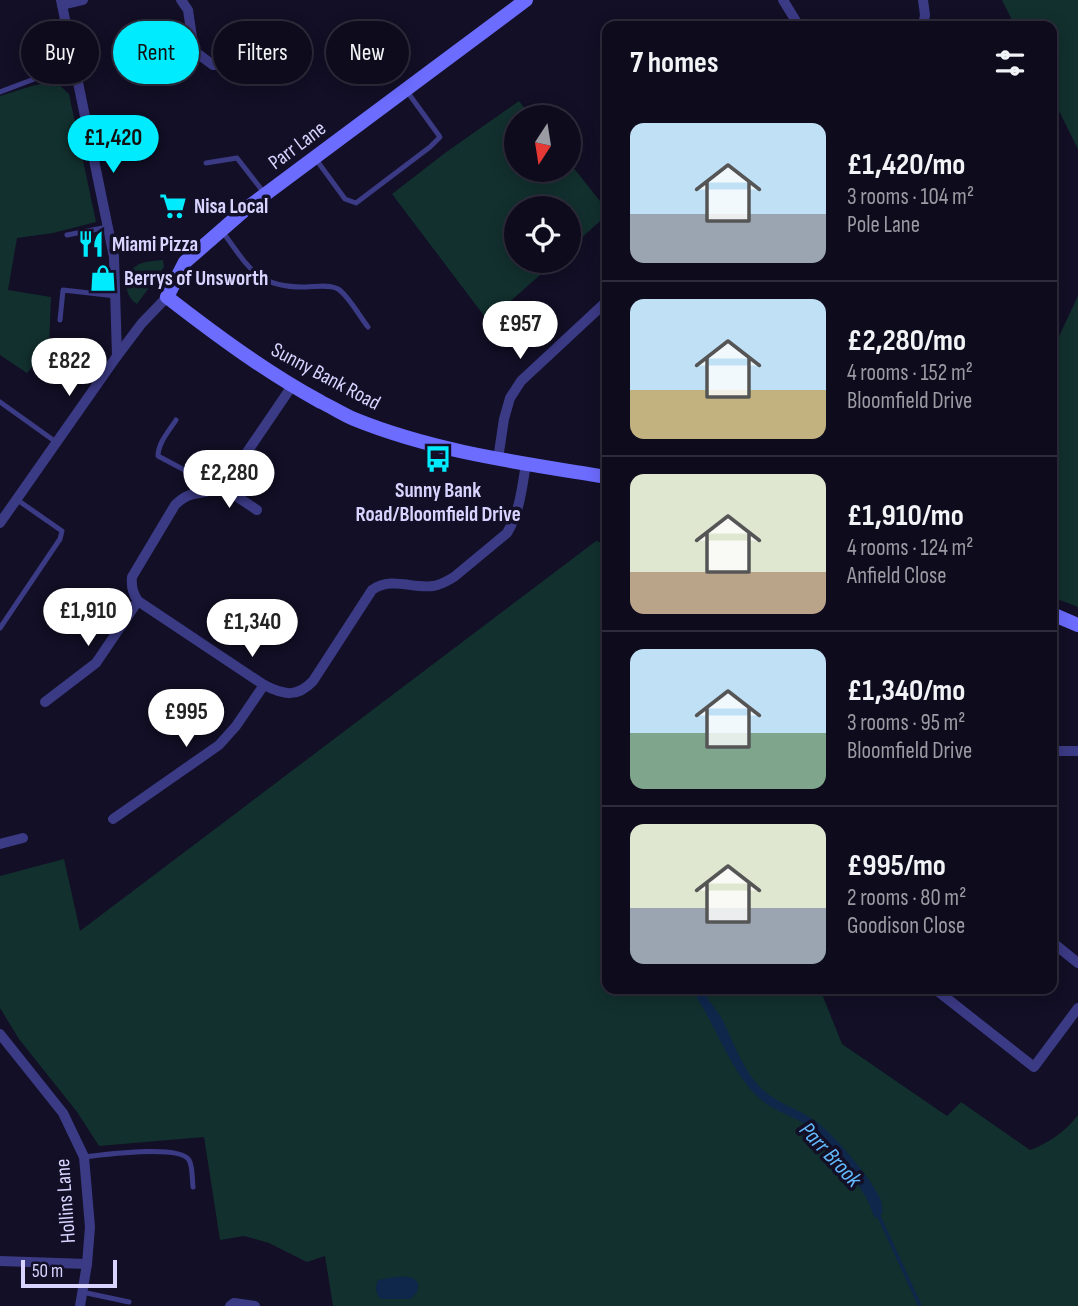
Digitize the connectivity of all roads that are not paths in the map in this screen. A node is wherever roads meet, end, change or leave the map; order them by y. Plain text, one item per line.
1 (83, 0) edge
2 (181, 0) edge
3 (526, 0) edge
4 (783, 0) edge
5 (923, 0) edge
6 (62, 2) edge
7 (66, 21) edge
8 (796, 21) edge
9 (923, 21) edge
10 (213, 65) edge
11 (21, 84) edge
12 (78, 84) edge
13 (405, 90) junction
14 (0, 92) edge
15 (315, 157) junction
16 (206, 163) dead end
17 (265, 194) junction
18 (108, 227) junction
19 (221, 230) junction
20 (67, 235) dead end
21 (116, 296) junction
22 (167, 297) junction
23 (602, 306) edge
24 (60, 320) dead end
25 (368, 327) dead end
26 (117, 356) junction
27 (292, 386) junction
28 (0, 402) edge
29 (176, 420) dead end
30 (56, 442) junction
31 (498, 459) junction
32 (526, 464) junction
33 (602, 476) edge
34 (223, 483) junction
35 (196, 492) junction
36 (16, 499) junction
37 (257, 510) dead end
38 (0, 523) edge
39 (138, 601) junction
40 (1057, 616) edge
41 (1078, 625) edge
42 (0, 628) edge
43 (264, 685) junction
44 (45, 702) dead end
45 (1057, 751) edge
46 (1078, 751) edge
47 (113, 819) dead end
48 (23, 838) dead end
49 (0, 844) edge
50 (1057, 946) edge
51 (1078, 962) edge
52 (941, 994) edge
53 (1078, 1008) edge
54 (0, 1034) edge
55 (85, 1157) junction
56 (193, 1187) dead end
57 (0, 1261) edge
58 (87, 1264) junction
59 (82, 1292) junction
60 (129, 1302) dead end
61 (80, 1306) edge
62 (230, 1306) edge
63 (256, 1306) edge

1 - 6 street
2 - 10 street
3 - 13 street, Parr Lane
4 - 8 street
5 - 9 street
6 - 7 street
11 - 14 lane
12 - 18 street
13 - 15 street, Parr Lane
13 - 15 lane
15 - 17 street, Parr Lane
16 - 17 lane
17 - 19 street, Parr Lane
18 - 20 lane
18 - 21 street
19 - 22 street, Parr Lane
19 - 25 lane
21 - 24 lane
21 - 26 street
22 - 26 street, Parr Lane
22 - 27 street, Sunny Bank Road
23 - 31 street
26 - 30 street, Parr Lane
27 - 31 street, Sunny Bank Road
27 - 34 street
28 - 30 lane
29 - 35 lane
30 - 36 street, Parr Lane
31 - 32 street, Sunny Bank Road
32 - 33 street, Sunny Bank Road
32 - 43 street
34 - 35 street
34 - 37 street
35 - 39 street
36 - 38 street, Parr Lane
36 - 42 lane
39 - 43 street
39 - 44 street
40 - 41 street
43 - 47 street
45 - 46 street
48 - 49 street
50 - 51 street
52 - 53 street
54 - 55 street, Hollins Lane
55 - 56 lane
55 - 58 street, Hollins Lane
57 - 58 street
58 - 59 street, Hollins Lane
59 - 60 lane
59 - 61 street, Hollins Lane
62 - 63 street

